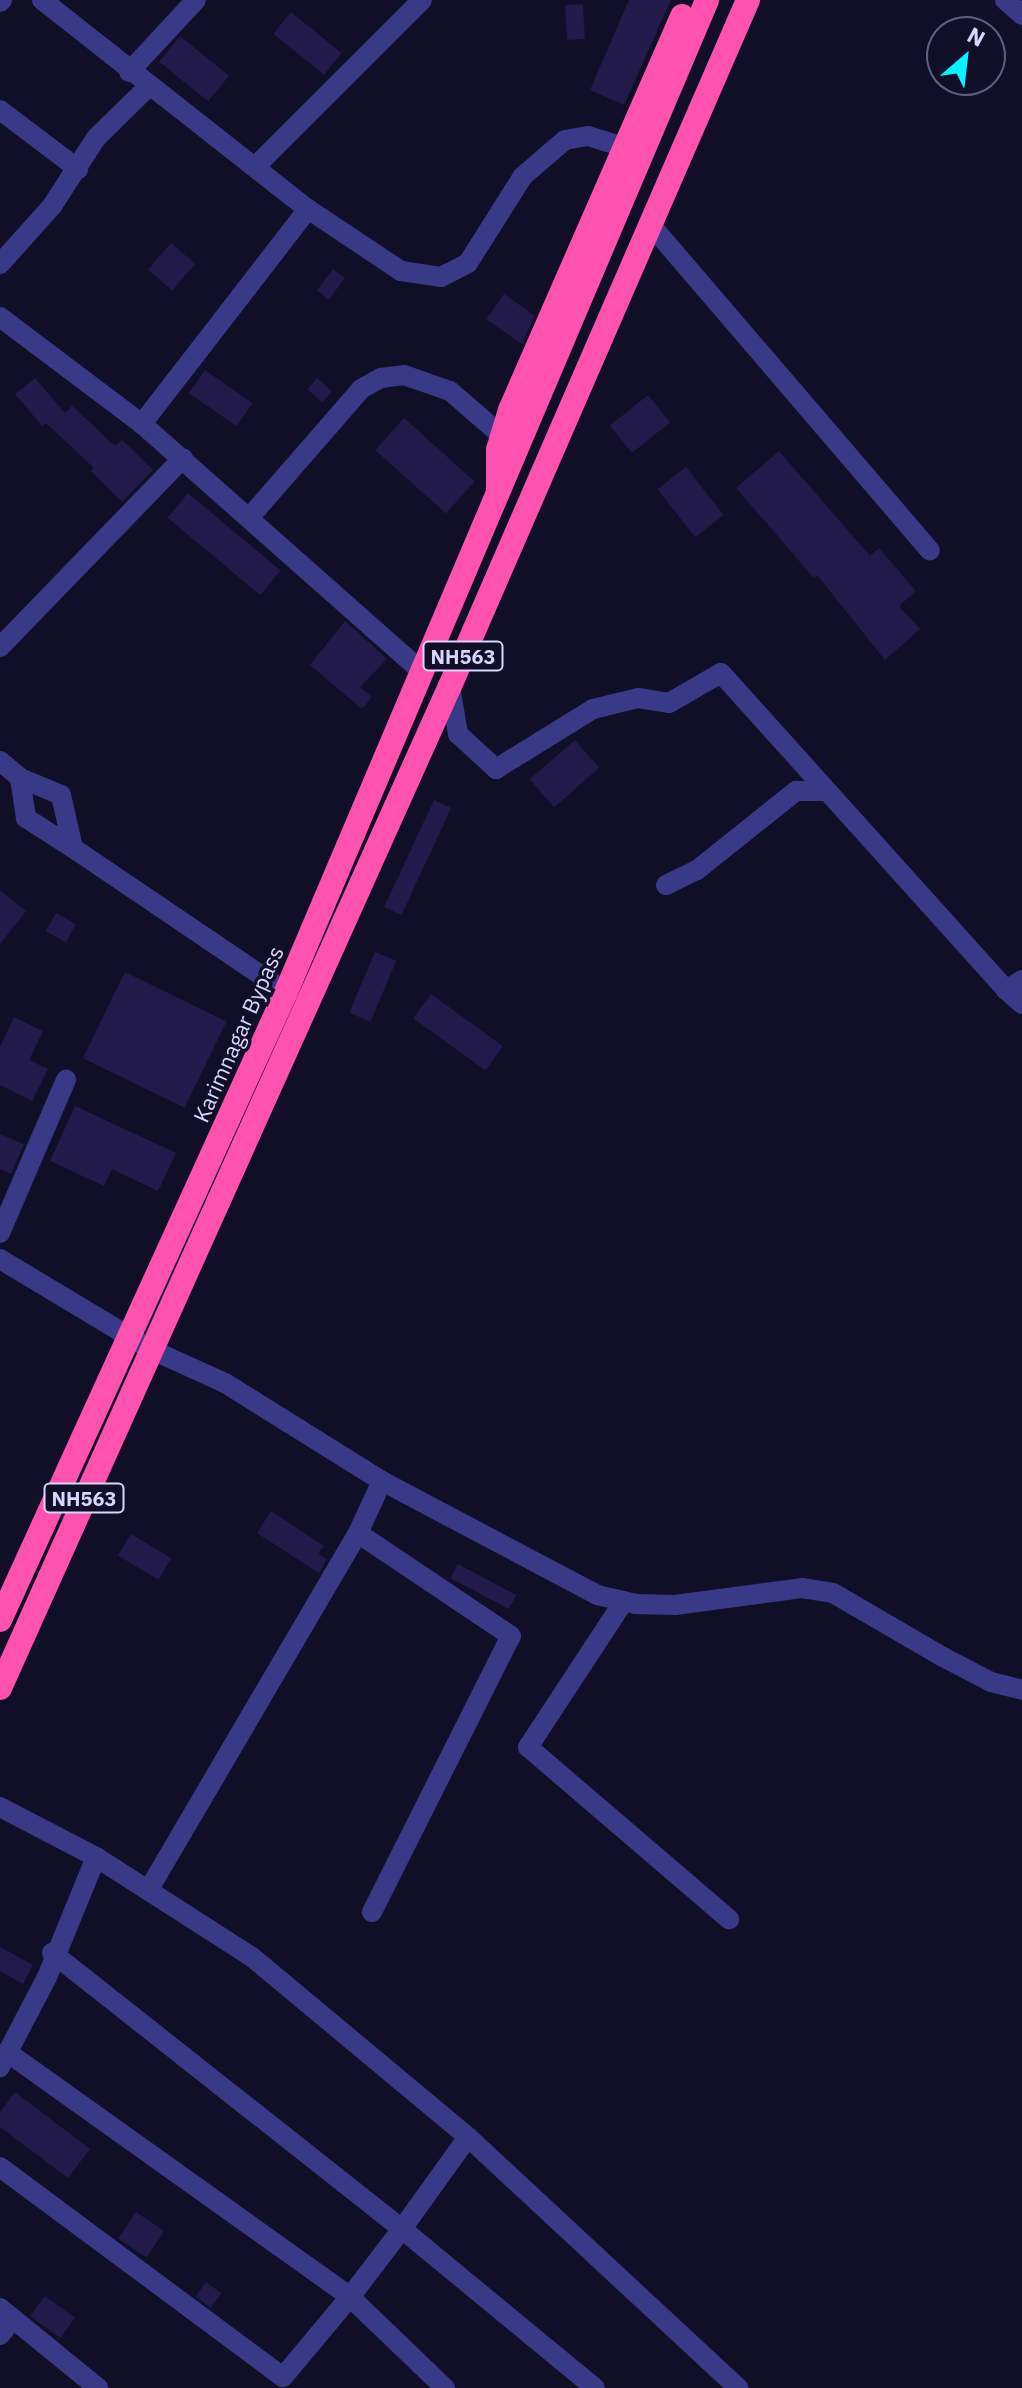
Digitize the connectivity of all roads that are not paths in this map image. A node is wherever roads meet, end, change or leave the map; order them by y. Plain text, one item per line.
1 (42, 0) edge
2 (196, 0) edge
3 (422, 0) edge
4 (689, 0) edge
5 (707, 0) edge
6 (748, 0) edge
7 (1005, 0) edge
8 (1022, 15) edge
9 (129, 72) junction
10 (148, 87) junction
11 (0, 110) edge
12 (625, 147) junction
13 (255, 167) junction
14 (78, 169) junction
15 (308, 209) junction
16 (650, 224) junction
17 (0, 264) edge
18 (0, 317) edge
19 (142, 424) junction
20 (502, 436) junction
21 (183, 458) junction
22 (498, 500) junction
23 (249, 518) junction
24 (930, 551) dead end
25 (0, 647) edge
26 (423, 673) junction
27 (450, 686) junction
28 (0, 761) edge
29 (20, 778) junction
30 (822, 791) junction
31 (80, 852) junction
32 (666, 885) dead end
33 (1014, 985) edge
34 (286, 992) junction
35 (1022, 1004) edge
36 (66, 1080) dead end
37 (0, 1233) edge
38 (0, 1259) edge
39 (128, 1336) junction
40 (150, 1349) junction
41 (382, 1481) junction
42 (358, 1533) junction
43 (624, 1601) junction
44 (0, 1620) edge
45 (0, 1688) edge
46 (1022, 1690) edge
47 (0, 1807) edge
48 (96, 1857) junction
49 (149, 1889) junction
50 (372, 1912) dead end
51 (729, 1919) dead end
52 (52, 1953) junction
53 (3, 2060) edge
54 (468, 2137) junction
55 (0, 2167) edge
56 (402, 2229) junction
57 (350, 2297) junction
58 (7, 2313) edge
59 (0, 2335) edge
60 (284, 2384) edge
61 (98, 2388) edge
62 (445, 2388) edge
63 (595, 2388) edge
64 (738, 2388) edge

1 - 9 street
2 - 9 street
3 - 13 street
4 - 12 highway, NH563
5 - 22 highway, Karimnagar Bypass
6 - 16 highway, NH563
7 - 8 street
9 - 10 street
10 - 13 street
10 - 14 street
11 - 14 street
12 - 15 street
12 - 20 highway, NH563
13 - 15 street
14 - 17 street
15 - 19 street
16 - 24 street
16 - 27 highway, NH563
18 - 19 street
19 - 21 street
20 - 22 highway, NH563
20 - 23 street
21 - 23 street
21 - 25 street
22 - 26 highway, Karimnagar Bypass / NH563
23 - 26 street
26 - 34 highway, Karimnagar Bypass / NH563
27 - 30 street
27 - 40 highway, NH563
28 - 29 street
29 - 31 street
29 - 31 street
30 - 32 street
30 - 33 street
31 - 34 street
33 - 35 street
34 - 39 highway, Karimnagar Bypass / NH563
36 - 37 street
38 - 39 street
39 - 40 street
39 - 44 highway, Karimnagar Bypass / NH563
40 - 41 street
40 - 45 highway, NH563
41 - 42 street
41 - 43 street
42 - 49 street
42 - 50 street
43 - 46 street
43 - 51 street
47 - 48 street
48 - 49 street
48 - 52 street
49 - 54 street
52 - 53 street
52 - 56 street
53 - 57 street
54 - 56 street
54 - 64 street
55 - 60 street
56 - 57 street
56 - 63 street
57 - 60 street
57 - 62 street
58 - 59 street
58 - 61 street

